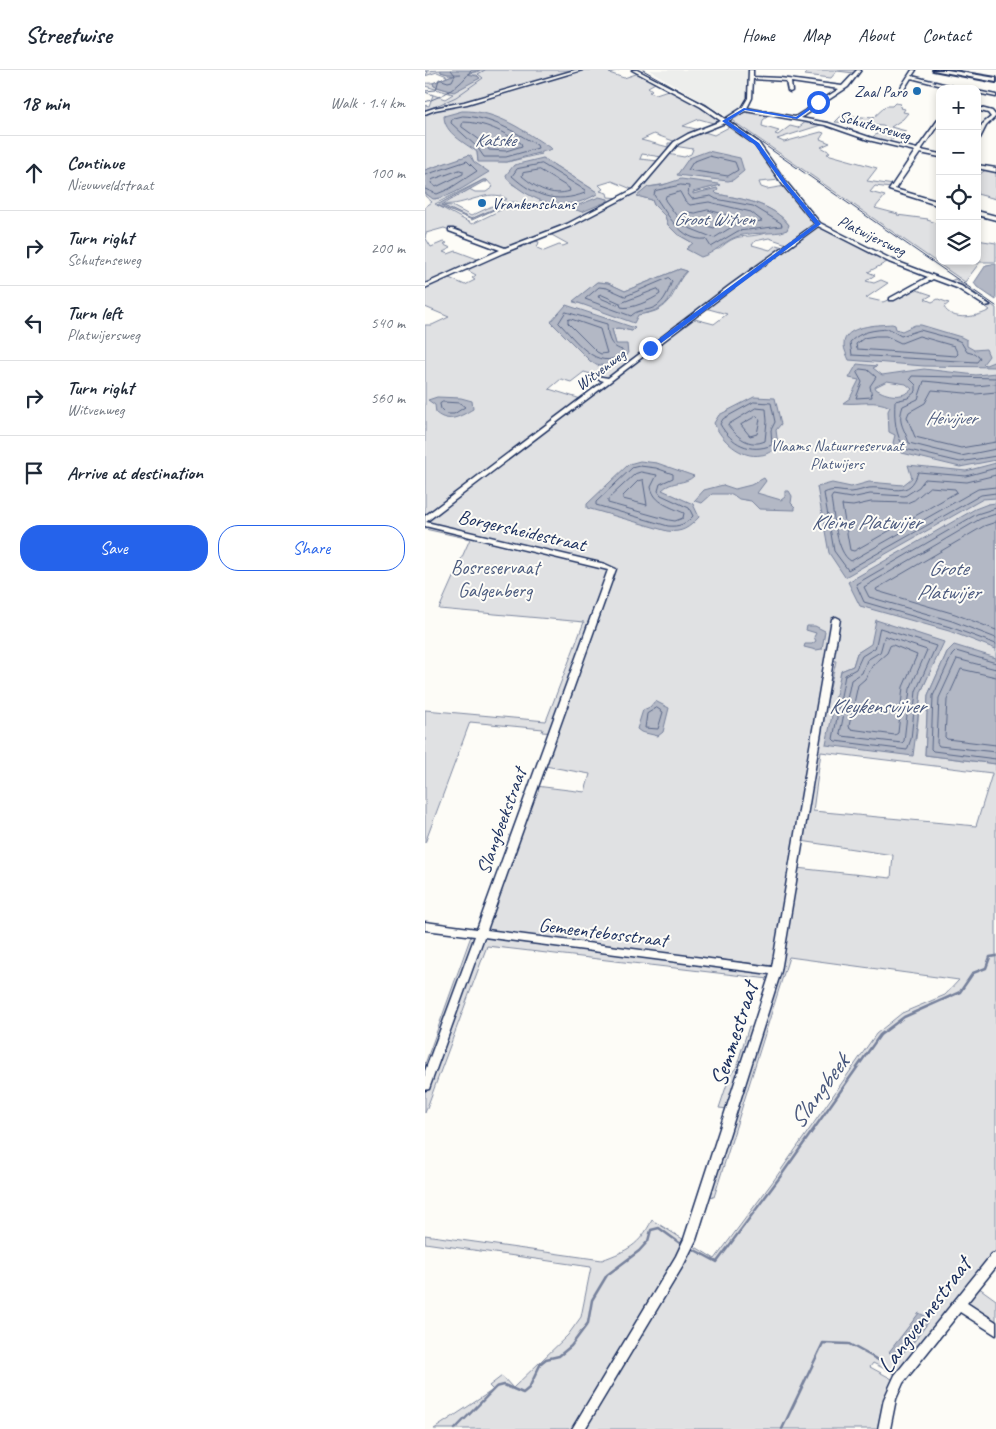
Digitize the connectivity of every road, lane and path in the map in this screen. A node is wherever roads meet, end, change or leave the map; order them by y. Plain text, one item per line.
1 (580, 70) edge
2 (633, 70) edge
3 (751, 70) edge
4 (859, 70) edge
5 (914, 70) edge
6 (936, 70) edge
7 (911, 77) junction
8 (751, 78) junction
9 (789, 80) junction
10 (996, 80) edge
11 (944, 85) edge
12 (843, 88) junction
13 (901, 90) dead end
14 (790, 91) dead end
15 (981, 93) edge
16 (996, 96) edge
17 (744, 109) junction
18 (981, 109) edge
19 (425, 114) edge
20 (797, 118) junction
21 (725, 121) junction
22 (936, 124) edge
23 (981, 131) edge
24 (918, 151) junction
25 (936, 155) edge
26 (981, 167) edge
27 (996, 170) edge
28 (936, 203) edge
29 (981, 214) edge
30 (996, 218) edge
31 (818, 224) junction
32 (451, 230) dead end
33 (505, 250) junction
34 (933, 277) junction
35 (425, 286) edge
36 (892, 299) dead end
37 (987, 305) dead end
38 (592, 376) dead end
39 (609, 380) junction
40 (425, 522) edge
41 (612, 569) joint
42 (836, 619) dead end
43 (425, 926) edge
44 (479, 934) junction
45 (776, 971) junction
46 (425, 1086) edge
47 (996, 1258) edge
48 (959, 1305) junction
49 (996, 1329) edge
50 (578, 1429) edge
51 (884, 1429) edge

1 - 19 street
2 - 21 street, Platwijersweg
3 - 8 street
4 - 12 street
5 - 7 street
6 - 10 main road
7 - 11 street
7 - 13 street
8 - 9 street
8 - 17 street
9 - 12 street
9 - 14 street
12 - 20 street
15 - 16 street
17 - 20 street, Schutenseweg
17 - 21 street
18 - 23 street
20 - 24 street, Schutenseweg
21 - 31 street, Platwijersweg
21 - 33 street
22 - 24 street
24 - 25 street, Schutenseweg
24 - 28 street
26 - 27 street
29 - 30 street
31 - 34 street, Platwijersweg
31 - 39 street, Witvenweg
32 - 33 street
33 - 35 street
34 - 36 street
34 - 37 street, Platwijersweg
38 - 39 street
39 - 40 street, Witvenweg
40 - 41 street, Borgersheidestraat
41 - 44 street, Slangbeekstraat
42 - 45 street, Semmestraat
43 - 44 street, Gemeentebosstraat
44 - 45 street, Gemeentebosstraat
44 - 46 street, Slangbeekstraat
45 - 50 street, Semmestraat
47 - 48 street, Langvennestraat
48 - 49 street
48 - 51 street, Langvennestraat

